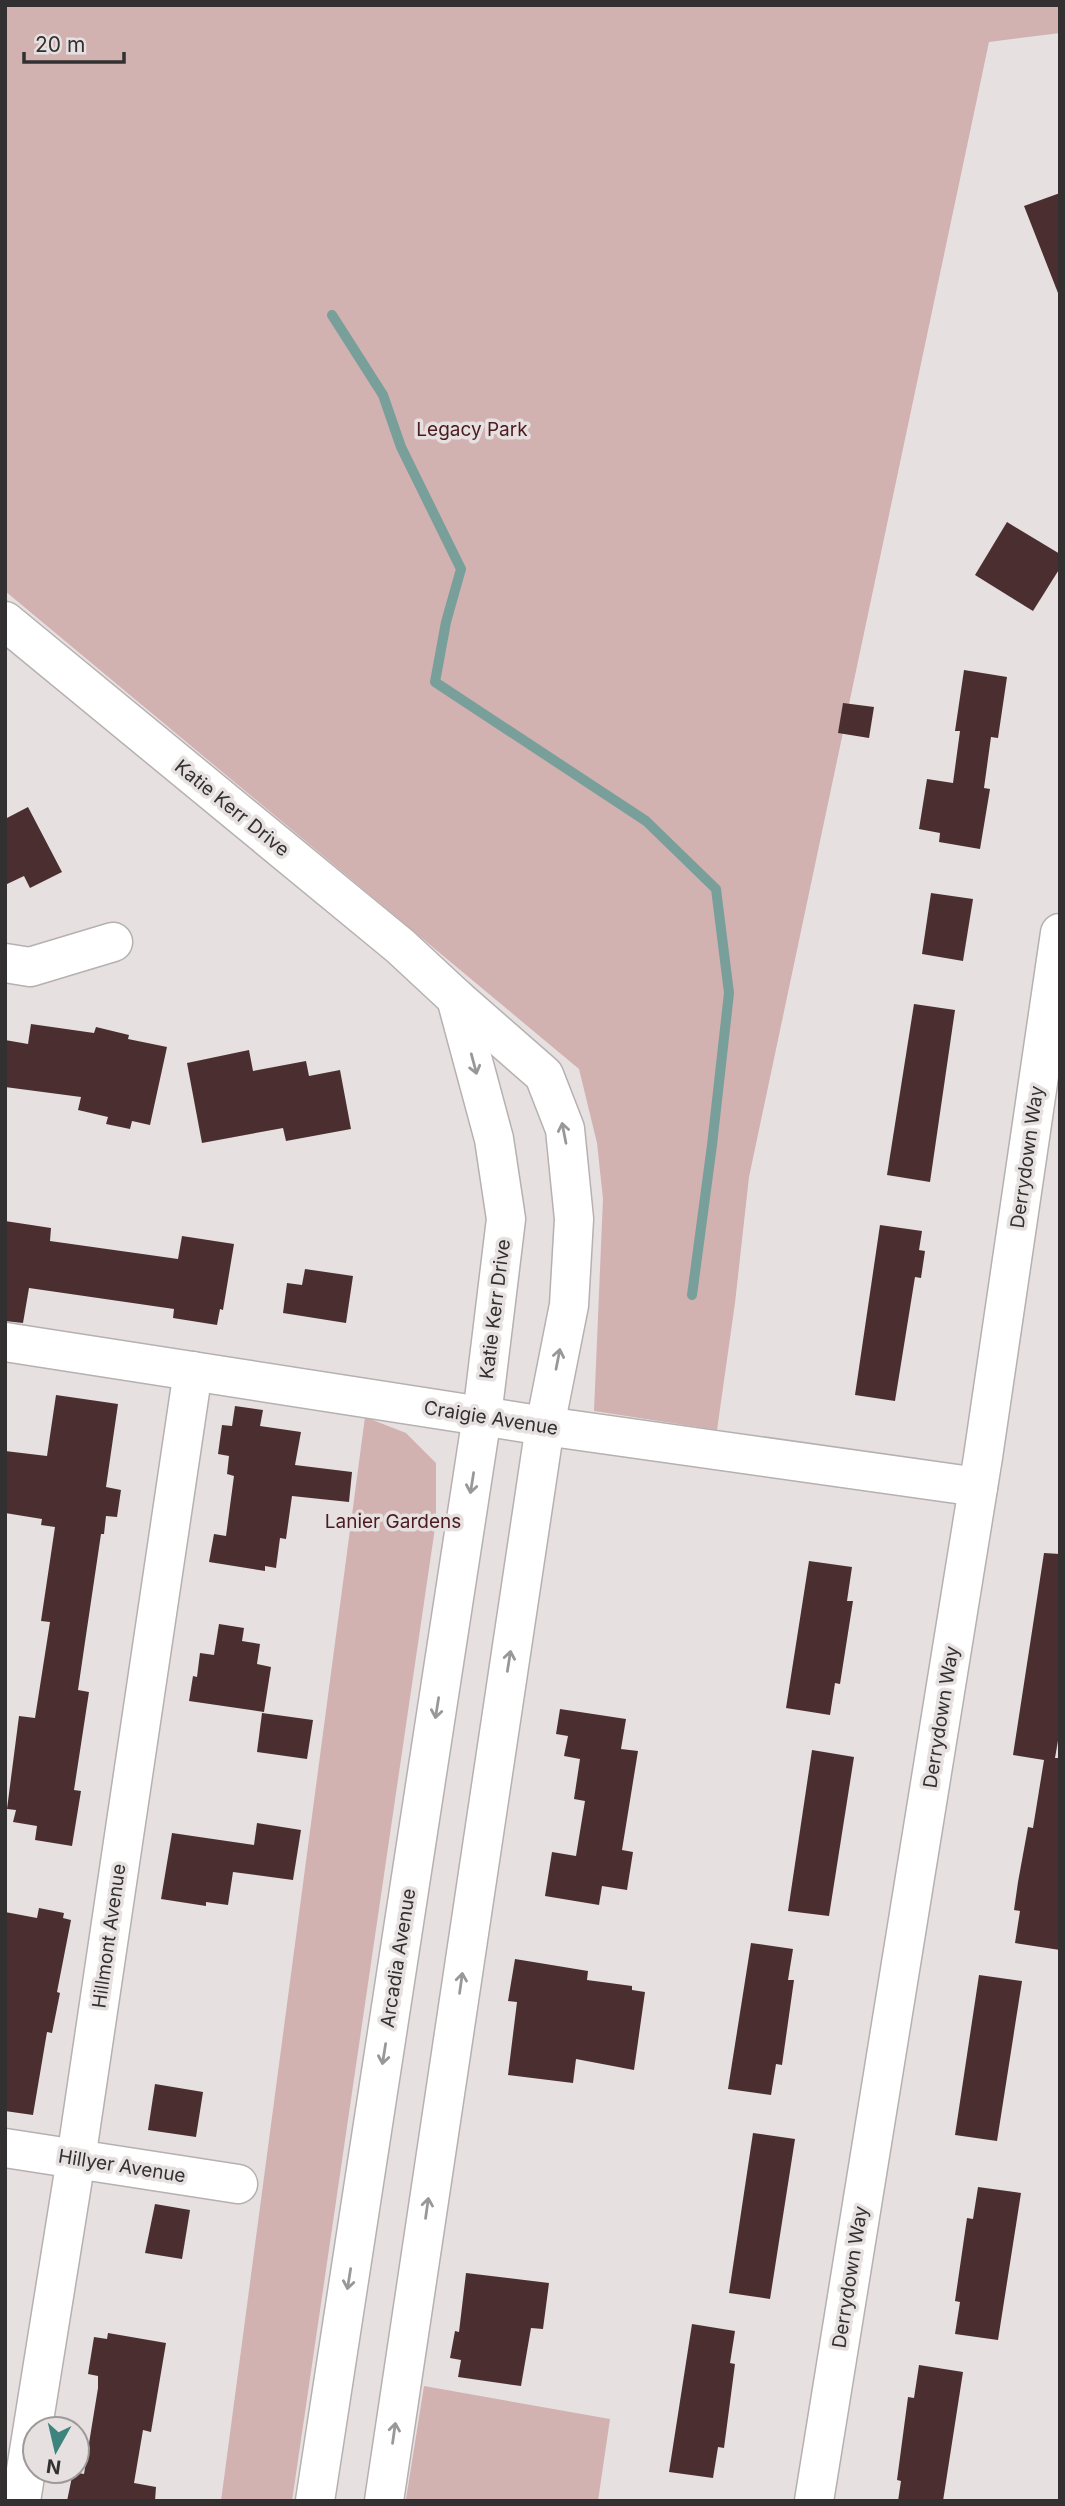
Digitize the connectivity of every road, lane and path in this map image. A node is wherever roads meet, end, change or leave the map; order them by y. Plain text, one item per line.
1 (5, 621) edge
2 (1060, 933) edge
3 (113, 942) dead end
4 (5, 963) edge
5 (456, 998) junction
6 (5, 1342) edge
7 (193, 1371) junction
8 (482, 1416) junction
9 (545, 1426) junction
10 (978, 1487) junction
11 (5, 2148) edge
12 (76, 2159) junction
13 (238, 2184) dead end
14 (21, 2501) edge
15 (315, 2501) edge
16 (384, 2501) edge
17 (814, 2501) edge

1 - 5 street, Katie Kerr Drive
2 - 10 street, Derrydown Way
3 - 4 street
5 -> 8 street, Katie Kerr Drive
9 -> 5 street, Katie Kerr Drive
6 - 7 street, Craigie Avenue
7 - 8 street, Craigie Avenue
7 - 12 street, Hillmont Avenue
8 - 9 street, Craigie Avenue
8 -> 15 street, Arcadia Avenue
9 - 10 street, Craigie Avenue
16 -> 9 street
10 - 17 street, Derrydown Way
11 - 12 street, Hillyer Avenue
12 - 13 street, Hillyer Avenue
12 - 14 street, Hillmont Avenue

